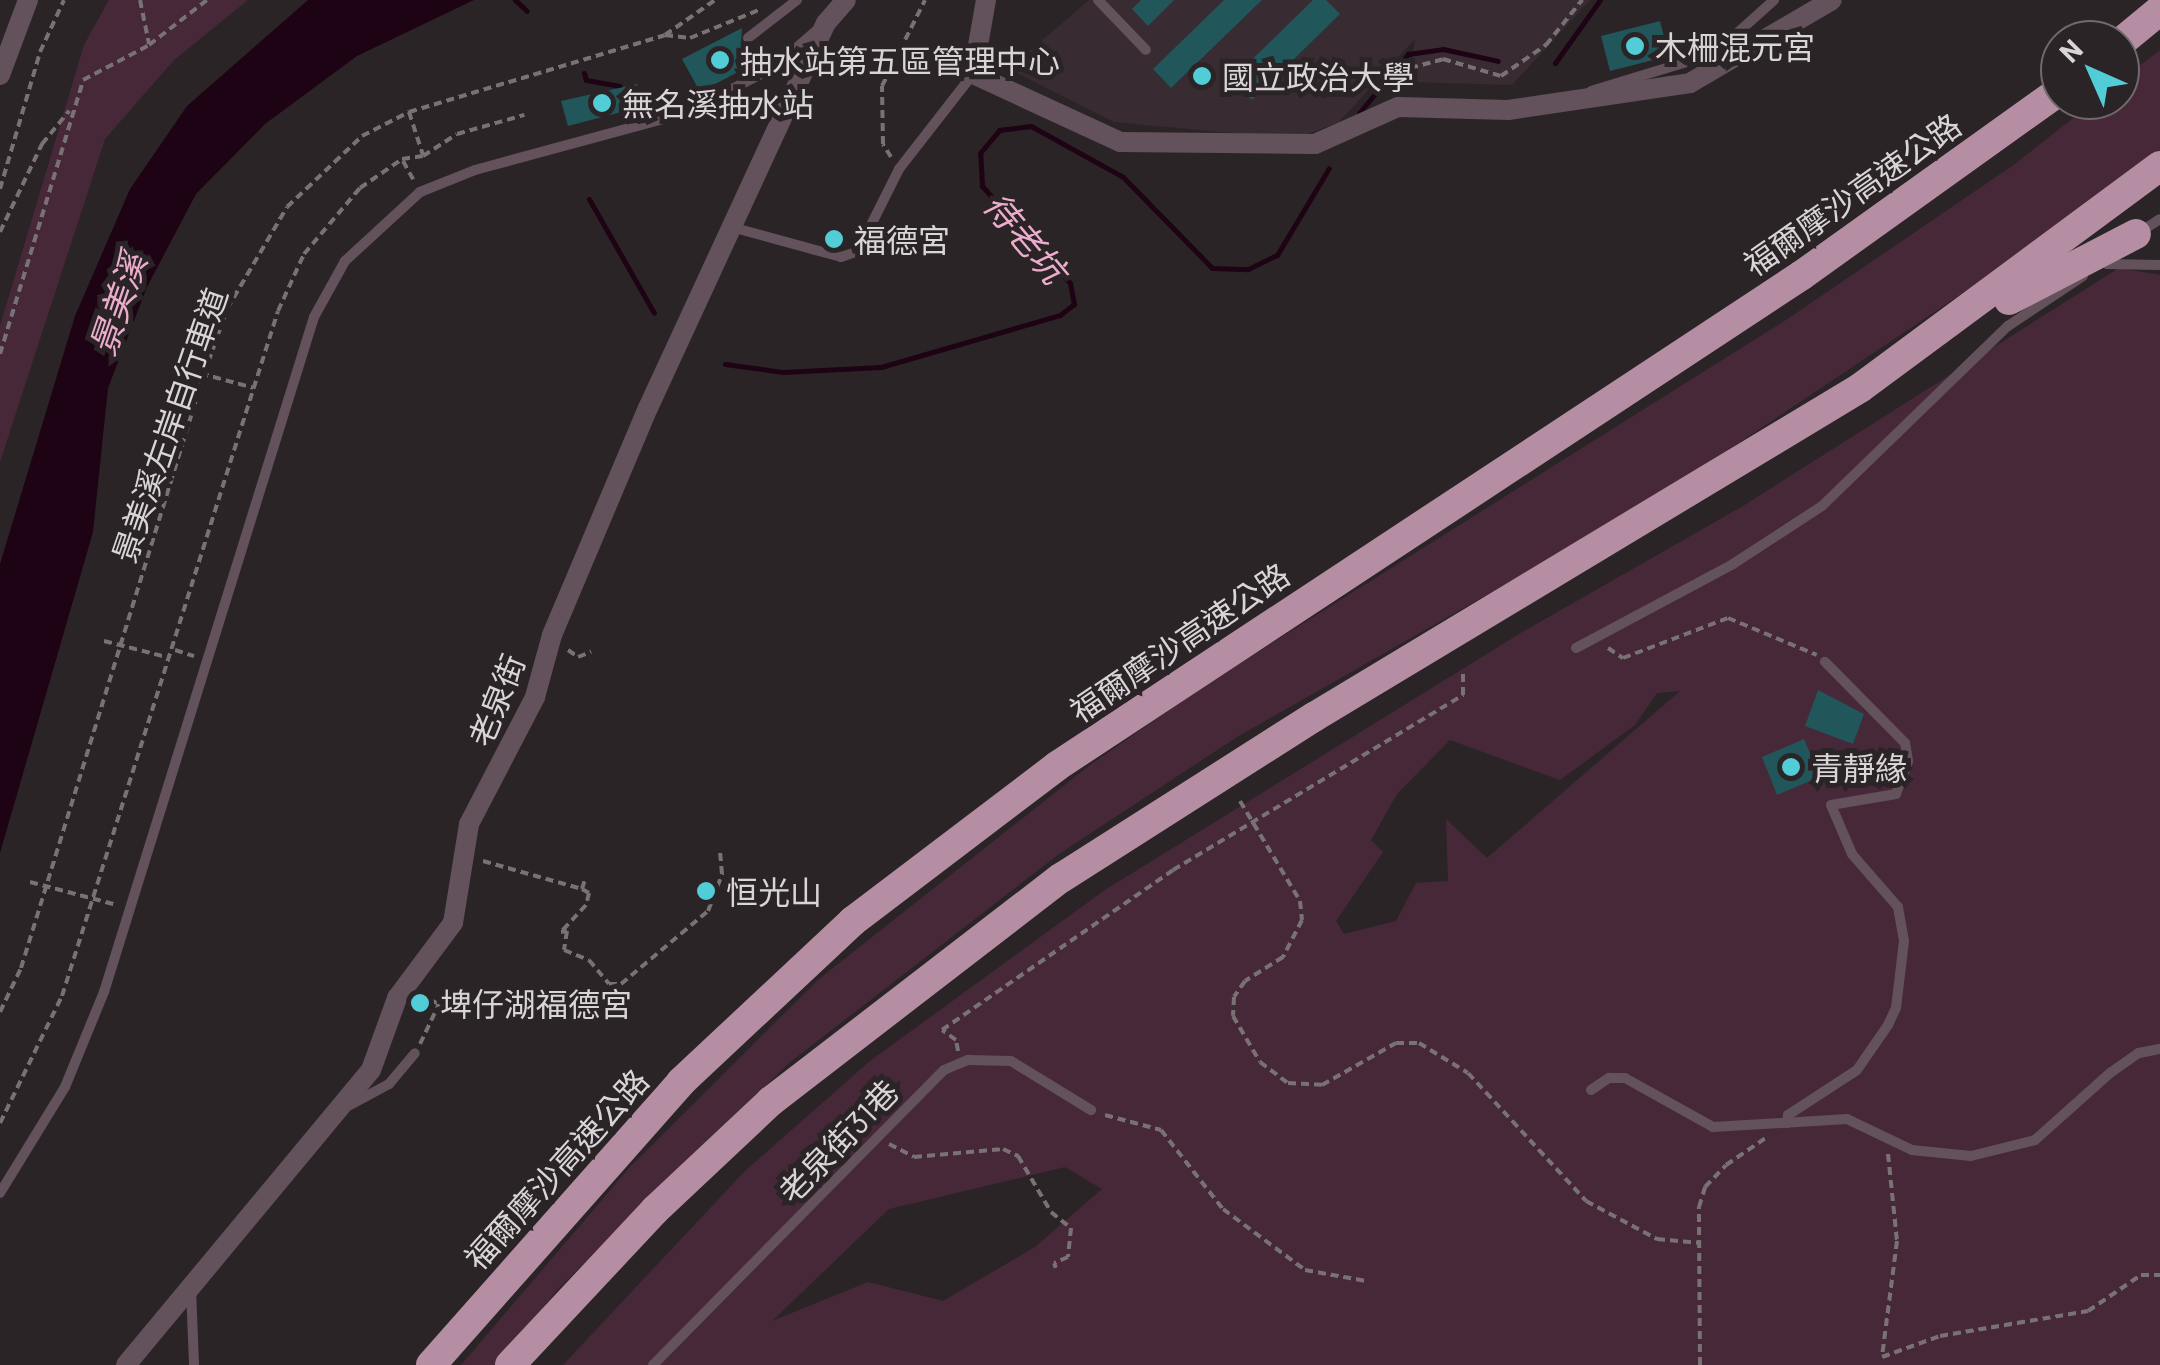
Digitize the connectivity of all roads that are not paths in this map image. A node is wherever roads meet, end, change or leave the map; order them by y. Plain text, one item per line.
1 (28, 0) edge
2 (797, 0) edge
3 (846, 0) edge
4 (986, 0) edge
5 (1098, 0) edge
6 (1774, 0) edge
7 (1832, 0) edge
8 (2160, 10) edge
9 (826, 23) junction
10 (2140, 26) edge
11 (748, 38) dead end
12 (1146, 50) dead end
13 (973, 74) junction
14 (0, 75) edge
15 (1568, 103) junction
16 (2040, 104) edge
17 (2160, 166) edge
18 (2148, 227) edge
19 (735, 228) junction
20 (2160, 264) edge
21 (1860, 388) junction
22 (1576, 648) dead end
23 (1825, 662) road end
24 (2160, 1048) edge
25 (415, 1053) road end
26 (1591, 1090) dead end
27 (340, 1110) junction
28 (1091, 1110) road end
29 (1787, 1123) junction
30 (0, 1193) edge
31 (191, 1283) junction
32 (126, 1365) edge
33 (194, 1365) edge
34 (431, 1365) edge
35 (510, 1365) edge
36 (653, 1365) edge

1 - 14 street
2 - 11 lane
3 - 9 street, 老泉街
4 - 13 street
5 - 12 lane
6 - 15 lane
7 - 15 street
8 - 10 highway
9 - 19 street, 老泉街
9 - 30 lane
13 - 15 street
13 - 19 lane
16 - 34 highway, 福爾摩沙高速公路
17 - 21 highway
18 - 21 highway
19 - 27 street, 老泉街
20 - 22 lane
21 - 35 highway
23 - 29 lane
24 - 29 lane
25 - 27 lane
26 - 29 lane
27 - 31 street, 老泉街
28 - 36 lane, 老泉街31巷
31 - 32 street, 老泉街
31 - 33 lane

